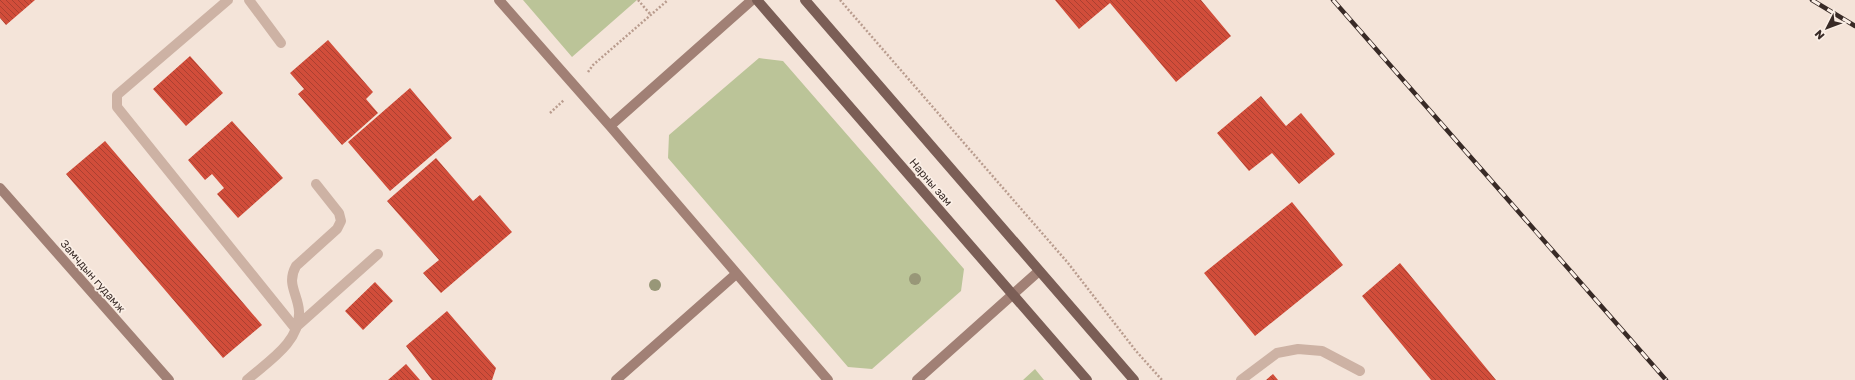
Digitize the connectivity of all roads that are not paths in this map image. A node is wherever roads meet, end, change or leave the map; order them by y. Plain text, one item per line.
1 (228, 0) edge
2 (249, 0) edge
3 (499, 0) edge
4 (752, 0) edge
5 (757, 0) edge
6 (805, 0) edge
7 (281, 42) dead end
8 (610, 126) junction
9 (316, 184) dead end
10 (0, 188) edge
11 (378, 254) dead end
12 (1039, 271) junction
13 (736, 274) junction
14 (1014, 295) junction
15 (296, 328) junction
16 (1360, 371) dead end
17 (168, 380) edge
18 (247, 380) edge
19 (616, 380) edge
20 (828, 380) edge
21 (917, 380) edge
22 (1087, 380) edge
23 (1134, 380) edge
24 (1241, 380) edge

1 - 15 lane
2 - 7 lane
3 - 8 street
4 - 8 street
5 - 14 main road, Нарны зам
6 - 12 main road
8 - 13 street
9 - 15 lane
10 - 17 street, Замчдын гудамж
11 - 15 lane
12 - 14 street
12 - 23 main road
13 - 19 street
13 - 20 street
14 - 21 street
14 - 22 main road, Нарны зам
15 - 18 lane
16 - 24 lane

